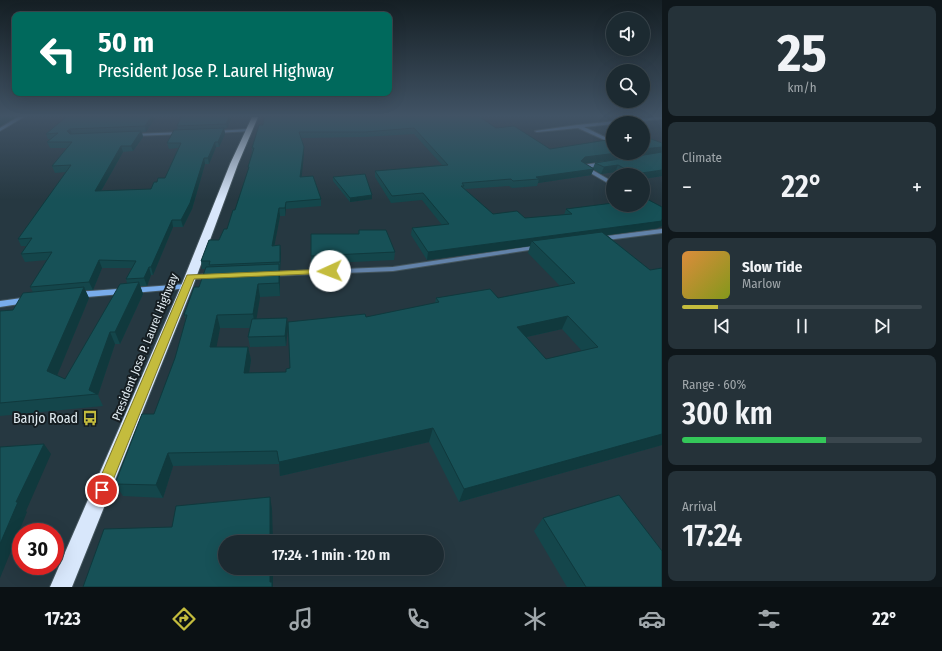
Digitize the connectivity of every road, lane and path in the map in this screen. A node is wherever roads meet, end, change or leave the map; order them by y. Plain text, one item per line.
1 (243, 144) edge
2 (606, 163) edge
3 (606, 180) edge
4 (662, 231) edge
5 (591, 240) edge
6 (544, 247) edge
7 (260, 274) edge
8 (221, 276) edge
9 (189, 281) junction
10 (68, 296) edge
11 (38, 299) edge
12 (0, 304) edge
13 (61, 587) edge

1 - 9 highway, President Jose P. Laurel Highway
2 - 3 street
4 - 5 street
6 - 7 street
8 - 9 street
9 - 10 street
9 - 13 highway, President Jose P. Laurel Highway
11 - 12 street

